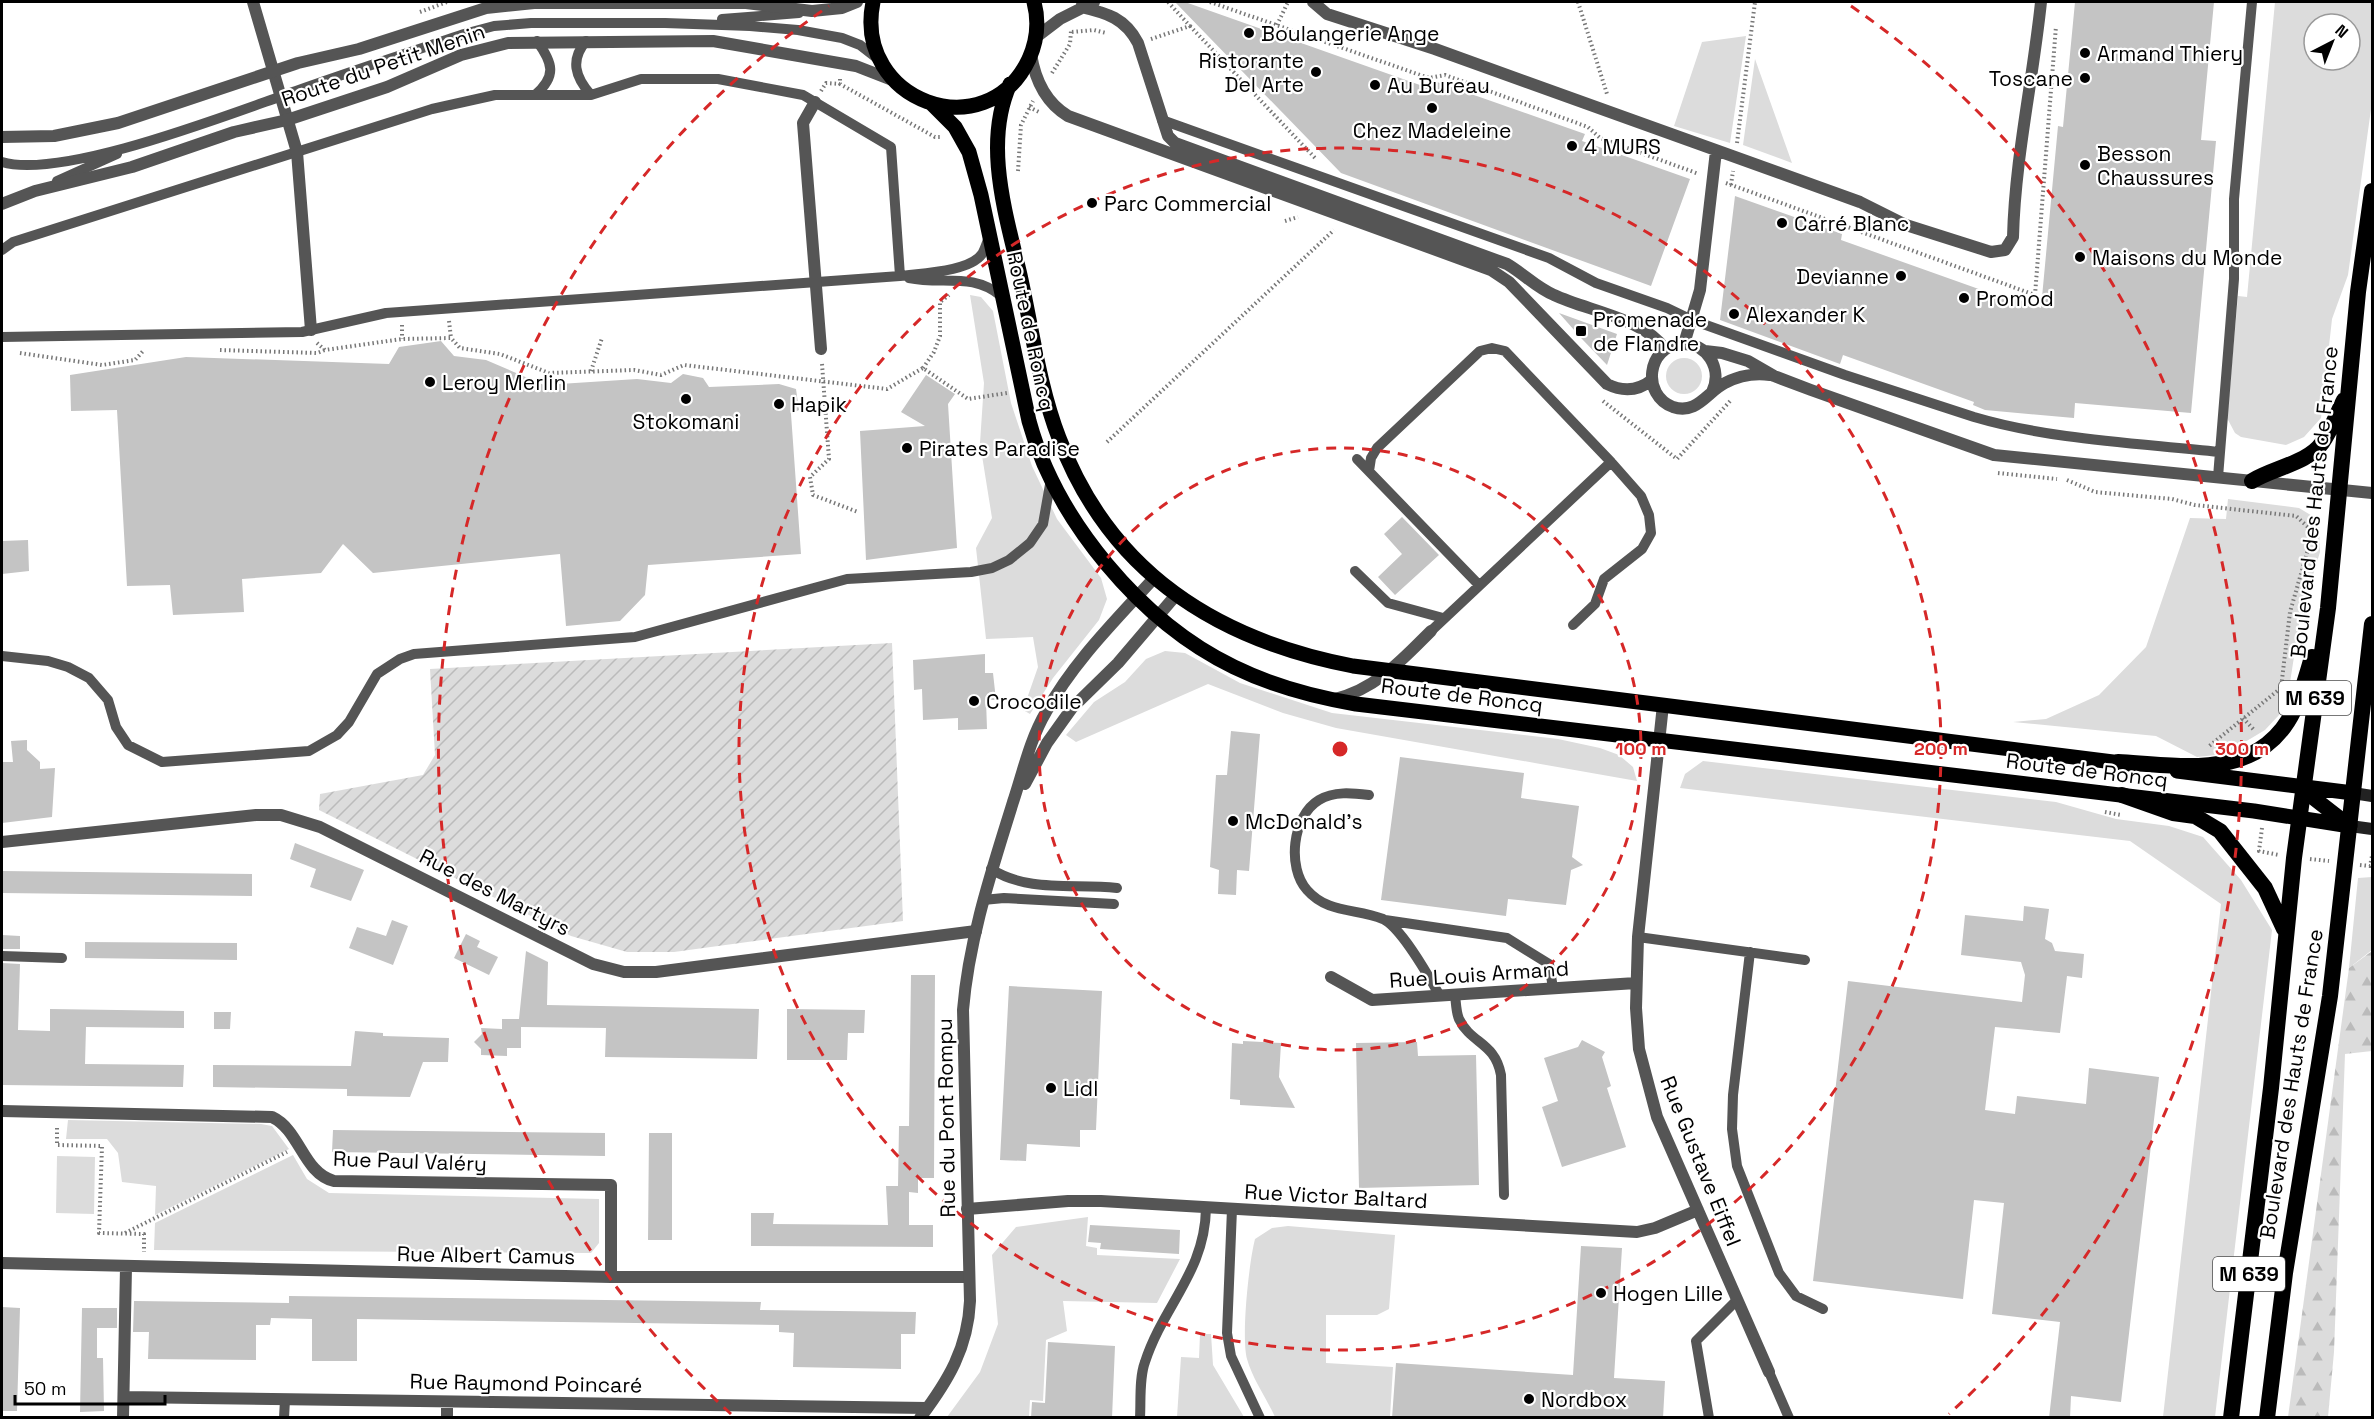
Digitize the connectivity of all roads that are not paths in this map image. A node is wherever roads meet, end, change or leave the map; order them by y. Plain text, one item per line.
1 (253, 2) edge
2 (857, 2) edge
3 (873, 2) edge
4 (1034, 2) edge
5 (1094, 2) edge
6 (1313, 2) edge
7 (1323, 2) edge
8 (2041, 2) edge
9 (2252, 2) edge
10 (1081, 7) junction
11 (812, 11) junction
12 (1336, 16) junction
13 (665, 22) junction
14 (1035, 38) junction
15 (537, 41) junction
16 (586, 41) junction
17 (1031, 54) junction
18 (878, 59) junction
19 (274, 71) junction
20 (892, 80) junction
21 (1010, 84) junction
22 (535, 95) junction
23 (591, 95) junction
24 (280, 96) junction
25 (815, 102) junction
26 (932, 104) junction
27 (287, 120) junction
28 (1162, 120) junction
29 (2, 137) edge
30 (136, 145) junction
31 (1716, 151) junction
32 (297, 152) junction
33 (2, 162) edge
34 (35, 191) junction
35 (2373, 191) edge
36 (2, 204) edge
37 (989, 237) junction
38 (2, 250) edge
39 (900, 276) junction
40 (817, 282) junction
41 (1001, 296) junction
42 (1692, 320) junction
43 (311, 330) junction
44 (2, 337) edge
45 (1684, 344) junction
46 (821, 349) road end
47 (1665, 349) junction
48 (1705, 351) junction
49 (1774, 375) junction
50 (1652, 380) junction
51 (2348, 391) junction
52 (1712, 392) junction
53 (2219, 452) junction
54 (1357, 459) dead end
55 (1611, 462) junction
56 (1369, 471) junction
57 (2218, 477) junction
58 (1051, 478) junction
59 (2252, 481) junction
60 (2339, 489) junction
61 (2373, 492) edge
62 (1355, 571) dead end
63 (1155, 577) junction
64 (1479, 585) junction
65 (1176, 595) junction
66 (1138, 596) junction
67 (2328, 608) junction
68 (1160, 615) junction
69 (1443, 618) junction
70 (2373, 624) edge
71 (1573, 625) dead end
72 (1431, 632) joint
73 (2, 656) edge
74 (1390, 672) junction
75 (1334, 700) junction
76 (1663, 705) junction
77 (1660, 740) junction
78 (2118, 762) junction
79 (2302, 789) junction
80 (2353, 794) junction
81 (1368, 795) dead end
82 (2121, 795) junction
83 (2373, 796) edge
84 (2326, 807) junction
85 (1010, 811) junction
86 (2299, 817) junction
87 (2350, 826) junction
88 (2373, 829) edge
89 (2, 842) edge
90 (991, 869) junction
91 (1117, 888) dead end
92 (983, 900) junction
93 (1114, 904) dead end
94 (1385, 920) junction
95 (976, 931) junction
96 (2285, 934) junction
97 (1638, 937) junction
98 (1750, 952) junction
99 (2, 956) edge
100 (62, 958) dead end
101 (1805, 960) dead end
102 (1331, 977) dead end
103 (1636, 983) junction
104 (1553, 988) junction
105 (1455, 995) junction
106 (1440, 996) junction
107 (2, 1111) edge
108 (1504, 1195) dead end
109 (1206, 1208) junction
110 (968, 1209) junction
111 (1232, 1209) junction
112 (1698, 1210) junction
113 (2, 1263) edge
114 (126, 1267) junction
115 (611, 1277) junction
116 (969, 1277) junction
117 (1737, 1300) junction
118 (1823, 1309) dead end
119 (1769, 1372) joint
120 (124, 1398) junction
121 (285, 1400) junction
122 (447, 1402) junction
123 (924, 1413) edge
124 (123, 1418) edge
125 (284, 1418) edge
126 (447, 1418) edge
127 (1140, 1418) edge
128 (1260, 1418) edge
129 (1709, 1418) edge
130 (1789, 1418) edge
131 (2231, 1418) edge
132 (2268, 1418) edge

1 - 19 street
2 - 11 street, Route du Petit Menin
3 - 18 main road
4 - 14 main road
5 - 10 street
6 - 12 street
7 - 12 street
8 - 31 street
9 - 53 lane
10 - 14 street
10 - 28 street
11 - 13 lane
11 - 19 street, Route du Petit Menin
12 - 31 street
13 - 18 lane
13 - 24 lane
14 - 17 main road
15 - 16 street, Route du Petit Menin
15 - 22 lane
15 - 27 street, Route du Petit Menin
16 - 20 street, Route du Petit Menin
16 - 23 lane
17 - 21 main road
17 - 50 street
18 - 20 main road
19 - 24 street
19 - 29 street, Route du Petit Menin
20 - 26 main road
21 - 26 main road
21 - 63 main road, Route de Roncq
22 - 23 lane
22 - 32 lane
23 - 25 lane
24 - 27 street
24 - 30 lane
25 - 39 lane
25 - 40 street
26 - 37 main road, Route de Roncq
27 - 32 street
27 - 34 street, Route du Petit Menin
28 - 42 lane
28 - 47 street
30 - 33 lane
30 - 34 lane
31 - 42 street
32 - 38 lane
32 - 43 street
34 - 36 street, Route du Petit Menin
35 - 51 highway, Boulevard des Hauts de France / M 639
37 - 39 lane
37 - 41 main road, Route de Roncq
39 - 40 lane
39 - 41 lane
40 - 43 lane
40 - 46 street
41 - 58 main road, Route de Roncq
42 - 45 street
42 - 53 lane
43 - 44 lane
45 - 47 street
45 - 48 street
47 - 50 street
48 - 49 street
48 - 52 street
49 - 52 street
49 - 57 street
50 - 52 street
51 - 59 highway
51 - 60 highway, Boulevard des Hauts de France / M 639
53 - 57 lane
54 - 56 lane
55 - 56 lane
55 - 64 lane
55 - 71 lane
56 - 64 lane
57 - 59 street
58 - 66 main road, Route de Roncq
58 - 73 lane
59 - 60 street
60 - 61 street
60 - 67 highway, Boulevard des Hauts de France / M 639
62 - 69 lane
63 - 65 main road, Route de Roncq
63 - 66 street, Rue du Pont Rompu
64 - 69 lane
65 - 68 street, Rue du Pont Rompu
65 - 74 main road, Route de Roncq
66 - 68 main road, Route de Roncq
66 - 85 street, Rue du Pont Rompu
67 - 78 highway
67 - 79 highway, Boulevard des Hauts de France / M 639
68 - 75 main road, Route de Roncq
68 - 85 street, Rue du Pont Rompu
69 - 72 lane
70 - 80 highway, Boulevard des Hauts de France / M 639
72 - 74 street
74 - 75 street
74 - 76 main road, Route de Roncq
75 - 77 main road, Route de Roncq
76 - 77 street, Rue Gustave Eiffel
76 - 78 main road, Route de Roncq
77 - 82 main road, Route de Roncq
77 - 97 street, Rue Gustave Eiffel
78 - 79 main road, Route de Roncq
79 - 80 main road, Route de Roncq
79 - 84 main road, Route de Roncq
79 - 86 highway, Boulevard des Hauts de France / M 639
80 - 83 main road, Route de Roncq
80 - 84 main road
80 - 87 highway, Boulevard des Hauts de France / M 639
81 - 94 lane
82 - 86 main road, Route de Roncq
82 - 96 highway
84 - 86 main road
84 - 87 main road, Route de Roncq
85 - 90 street, Rue du Pont Rompu
86 - 87 main road, Route de Roncq
86 - 96 highway, Boulevard des Hauts de France / M 639
87 - 88 main road, Route de Roncq
87 - 132 highway, Boulevard des Hauts de France / M 639
89 - 95 street, Rue des Martyrs
90 - 91 lane
90 - 92 street, Rue du Pont Rompu
92 - 93 lane
92 - 95 street, Rue du Pont Rompu
94 - 104 lane
94 - 106 lane
95 - 110 street, Rue du Pont Rompu
96 - 131 highway, Boulevard des Hauts de France / M 639
97 - 98 lane
97 - 103 street, Rue Gustave Eiffel
98 - 101 lane
98 - 118 lane
99 - 100 lane
102 - 106 street, Rue Louis Armand
103 - 104 street, Rue Louis Armand
103 - 112 street, Rue Gustave Eiffel
104 - 105 street, Rue Louis Armand
105 - 106 street, Rue Louis Armand
105 - 108 lane
107 - 115 street, Rue Paul Valéry
109 - 110 street, Rue Victor Baltard
109 - 111 street, Rue Victor Baltard
109 - 127 lane
110 - 116 street, Rue du Pont Rompu
111 - 112 street, Rue Victor Baltard
111 - 128 lane
112 - 117 street, Rue Gustave Eiffel
113 - 114 street, Rue Albert Camus
114 - 115 street, Rue Albert Camus
114 - 120 street
115 - 116 street, Rue Albert Camus
116 - 123 street, Rue du Pont Rompu
117 - 119 street, Rue Gustave Eiffel
117 - 129 lane
119 - 130 lane
120 - 121 street, Rue Raymond Poincaré
120 - 124 street
121 - 122 street, Rue Raymond Poincaré
121 - 125 lane
122 - 123 street, Rue Raymond Poincaré
122 - 126 street

